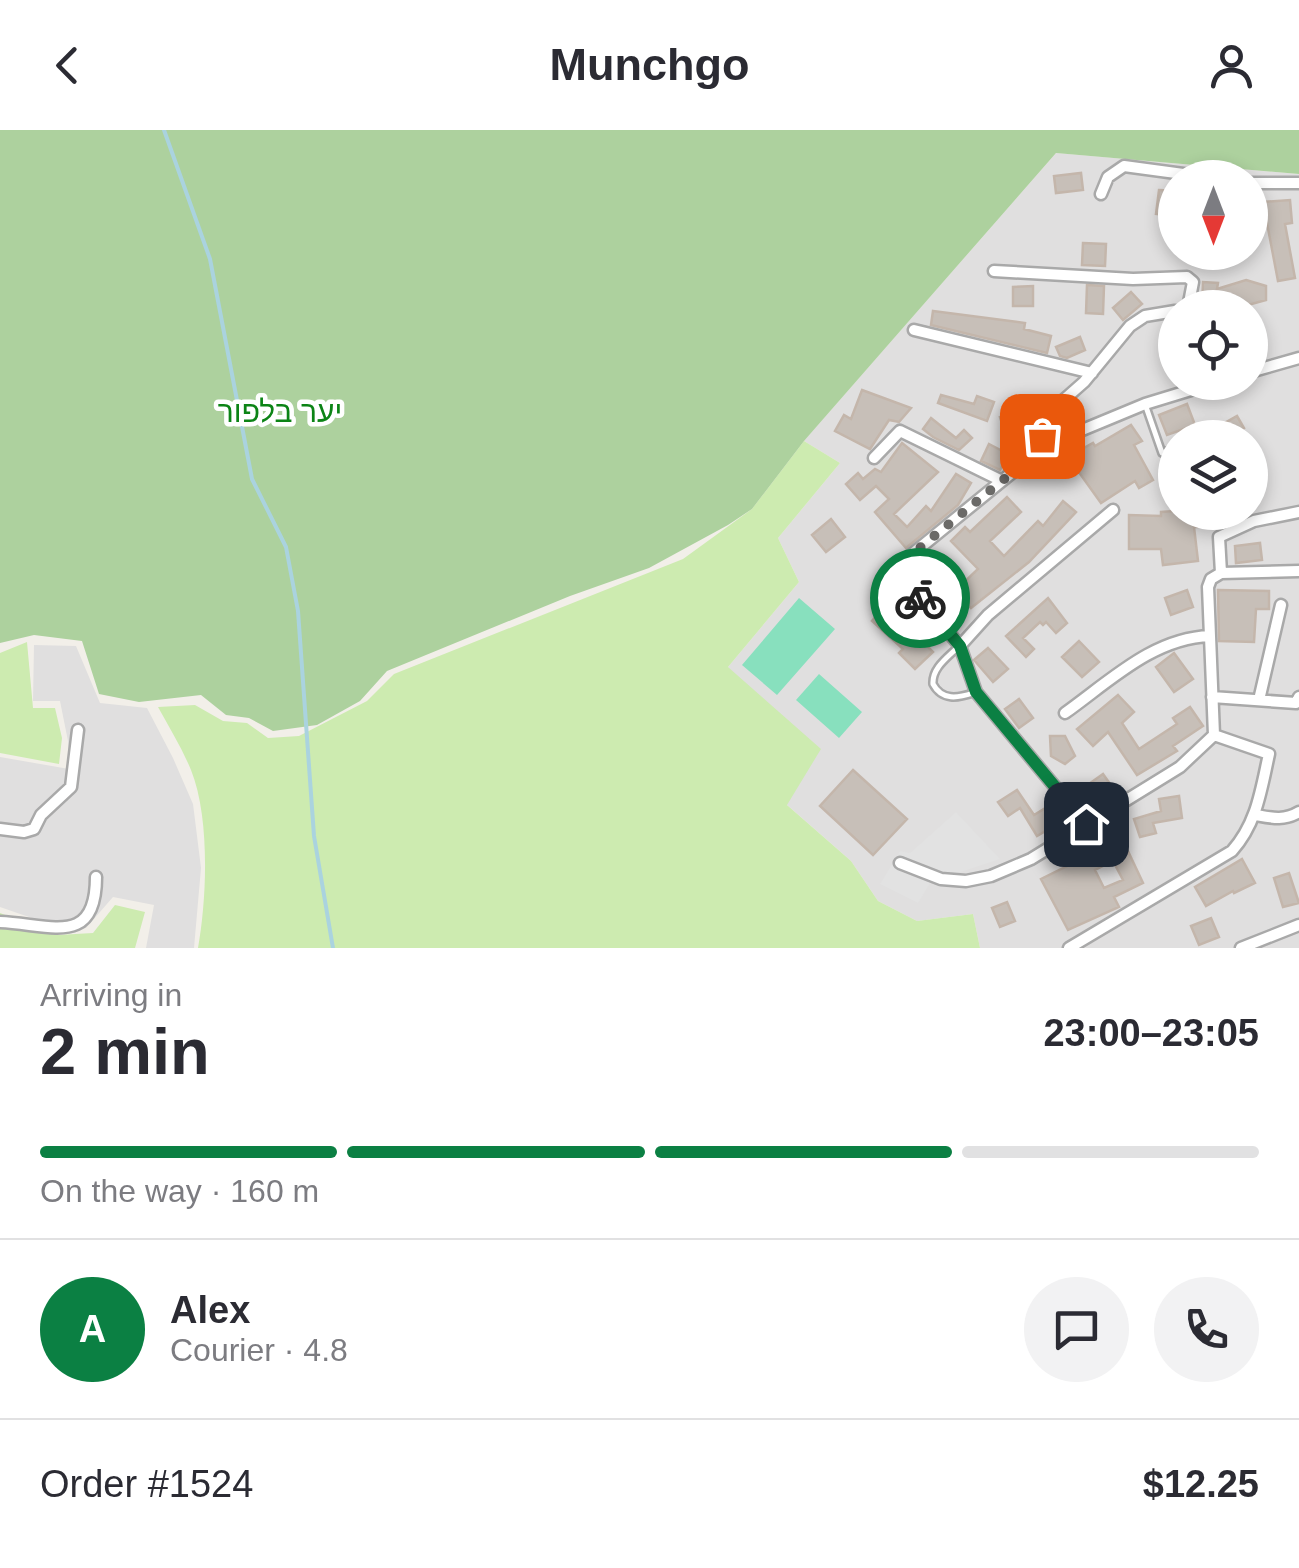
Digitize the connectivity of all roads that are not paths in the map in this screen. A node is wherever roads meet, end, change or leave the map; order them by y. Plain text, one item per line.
1 (1158, 171) edge
2 (1268, 182) edge
3 (1299, 183) edge
4 (1101, 194) dead end
5 (994, 271) dead end
6 (1192, 290) edge
7 (1158, 314) edge
8 (914, 330) dead end
9 (1299, 358) edge
10 (1268, 367) edge
11 (1092, 373) junction
12 (1158, 400) edge
13 (1144, 404) junction
14 (1158, 442) edge
15 (1046, 445) junction
16 (874, 458) dead end
17 (1000, 480) junction
18 (1113, 510) dead end
19 (1299, 512) edge
20 (1299, 571) edge
21 (1221, 574) junction
22 (1281, 605) dead end
23 (1210, 636) junction
24 (960, 646) junction
25 (976, 692) junction
26 (1212, 697) junction
27 (1299, 697) edge
28 (1259, 700) junction
29 (1065, 713) dead end
30 (78, 730) dead end
31 (1214, 735) junction
32 (1299, 812) edge
33 (1256, 816) junction
34 (1086, 824) junction
35 (0, 829) edge
36 (900, 863) dead end
37 (96, 877) dead end
38 (0, 922) edge
39 (1299, 925) edge
40 (1069, 948) edge
41 (1240, 948) edge

1 - 4 street
2 - 3 street
5 - 6 street
7 - 11 street
8 - 11 street
9 - 10 street
11 - 15 street
12 - 13 street
13 - 14 lane
13 - 15 street
15 - 17 street
16 - 17 street
17 - 24 street
18 - 24 street
19 - 21 street
20 - 21 street
21 - 23 street
22 - 28 street
23 - 26 street
23 - 29 street
24 - 25 street
24 - 25 lane
25 - 34 street
26 - 28 street
26 - 31 street
27 - 28 street
30 - 35 street
31 - 33 street
31 - 34 street
32 - 33 street
33 - 40 street
34 - 36 street
37 - 38 street
39 - 41 street

